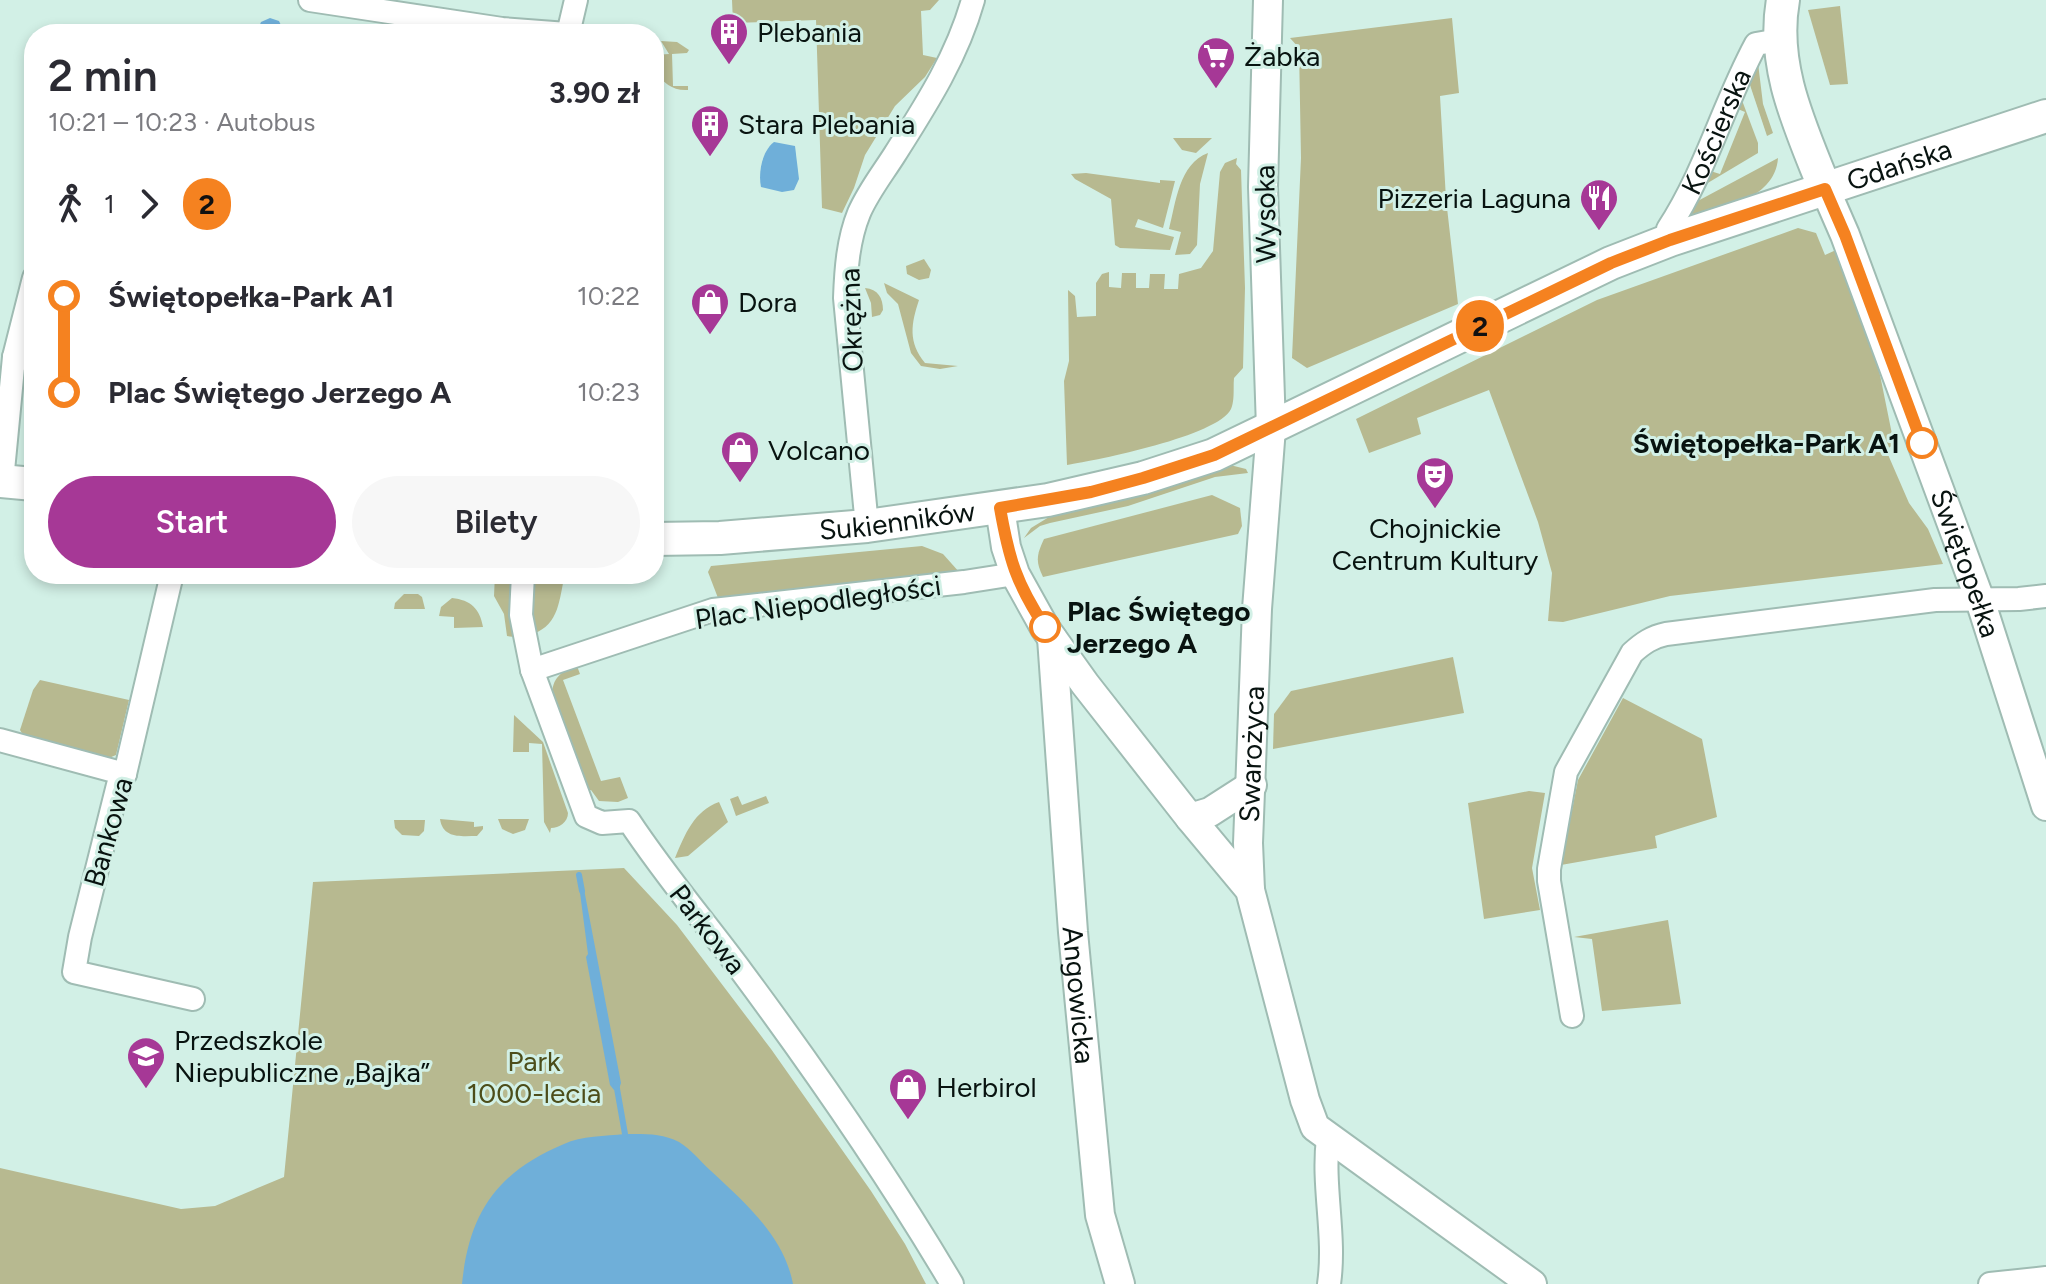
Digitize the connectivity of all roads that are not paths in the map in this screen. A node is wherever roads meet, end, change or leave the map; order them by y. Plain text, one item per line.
1 (310, 0) edge
2 (576, 0) edge
3 (973, 0) edge
4 (1268, 0) edge
5 (1783, 0) edge
6 (389, 6) edge
7 (477, 24) edge
8 (570, 24) edge
9 (1779, 40) junction
10 (2046, 116) edge
11 (1825, 189) junction
12 (1670, 240) junction
13 (24, 358) edge
14 (1271, 428) junction
15 (1, 481) edge
16 (24, 483) edge
17 (1000, 508) junction
18 (867, 526) junction
19 (664, 539) edge
20 (1015, 574) junction
21 (170, 584) edge
22 (523, 584) edge
23 (2046, 596) edge
24 (1980, 600) junction
25 (1052, 637) junction
26 (532, 670) junction
27 (1085, 684) junction
28 (1057, 702) junction
29 (0, 740) edge
30 (125, 774) junction
31 (1252, 785) junction
32 (2046, 806) edge
33 (1190, 818) junction
34 (1250, 890) junction
35 (193, 999) dead end
36 (1572, 1016) dead end
37 (1328, 1138) junction
38 (2046, 1278) edge
39 (952, 1284) edge
40 (1120, 1284) edge
41 (1329, 1284) edge
42 (1532, 1284) edge
43 (1990, 1284) edge

1 - 6 street
2 - 8 street
3 - 18 street, Okrężna
4 - 14 street, Wysoka
5 - 9 main road, Kościerska
6 - 7 street
9 - 11 main road, Kościerska
9 - 12 street, Kościerska
10 - 11 main road, Gdańska
11 - 12 main road, Gdańska
11 - 24 street, Świętopełka
12 - 14 main road, Gdańska
13 - 15 street
14 - 17 main road, Sukienników
14 - 31 street, Swarożyca
15 - 16 main road
17 - 18 main road, Sukienników
17 - 20 street
18 - 19 main road, Sukienników
20 - 25 street
20 - 26 street, Plac Niepodległości
21 - 30 street, Bankowa
22 - 26 street, Parkowa
23 - 24 street
24 - 32 street, Świętopełka
24 - 36 street
25 - 27 street
25 - 28 street, Angowicka
26 - 39 street, Parkowa
27 - 28 street
27 - 33 street
28 - 40 street, Angowicka
29 - 30 street
30 - 35 street, Bankowa
31 - 33 street
31 - 34 street, Swarożyca
33 - 34 street
34 - 37 street
37 - 41 street
37 - 42 street
38 - 43 street

